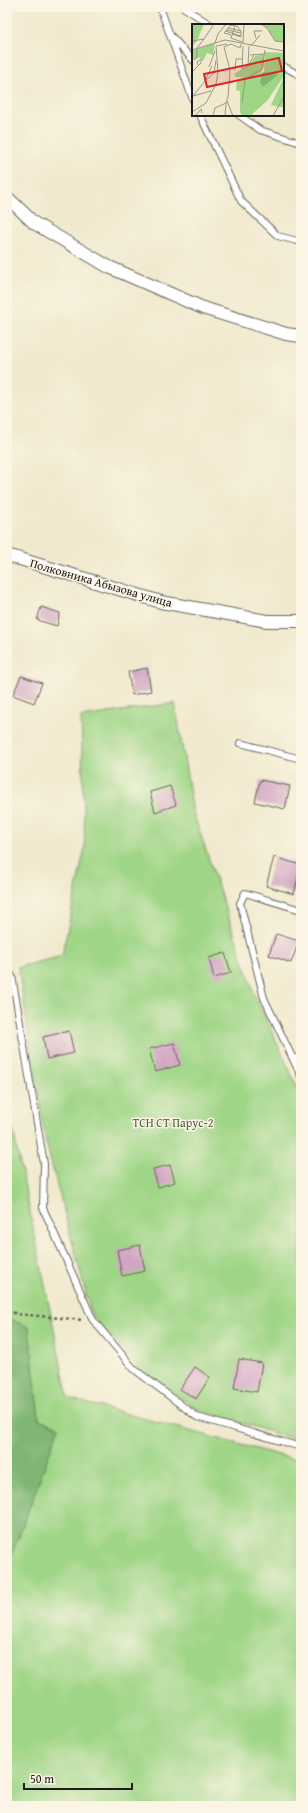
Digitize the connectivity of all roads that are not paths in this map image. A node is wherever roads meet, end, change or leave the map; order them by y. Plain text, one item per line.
1 (160, 7) edge
2 (183, 7) edge
3 (209, 24) edge
4 (169, 33) junction
5 (192, 59) edge
6 (284, 67) edge
7 (301, 76) edge
8 (192, 97) edge
9 (200, 116) edge
10 (240, 116) edge
11 (301, 143) edge
12 (7, 197) edge
13 (301, 242) edge
14 (301, 336) edge
15 (7, 555) edge
16 (301, 621) edge
17 (240, 743) dead end
18 (301, 759) edge
19 (301, 910) edge
20 (7, 970) edge
21 (292, 1057) junction
22 (301, 1060) edge
23 (301, 1076) edge
24 (301, 1447) edge

1 - 4 lane
2 - 3 lane
4 - 5 lane
4 - 8 lane
6 - 7 lane
9 - 13 lane
10 - 11 lane
12 - 14 street
15 - 16 street, Полковника Абызова улица
17 - 18 lane
19 - 21 lane
20 - 24 lane
21 - 22 lane
21 - 23 lane

